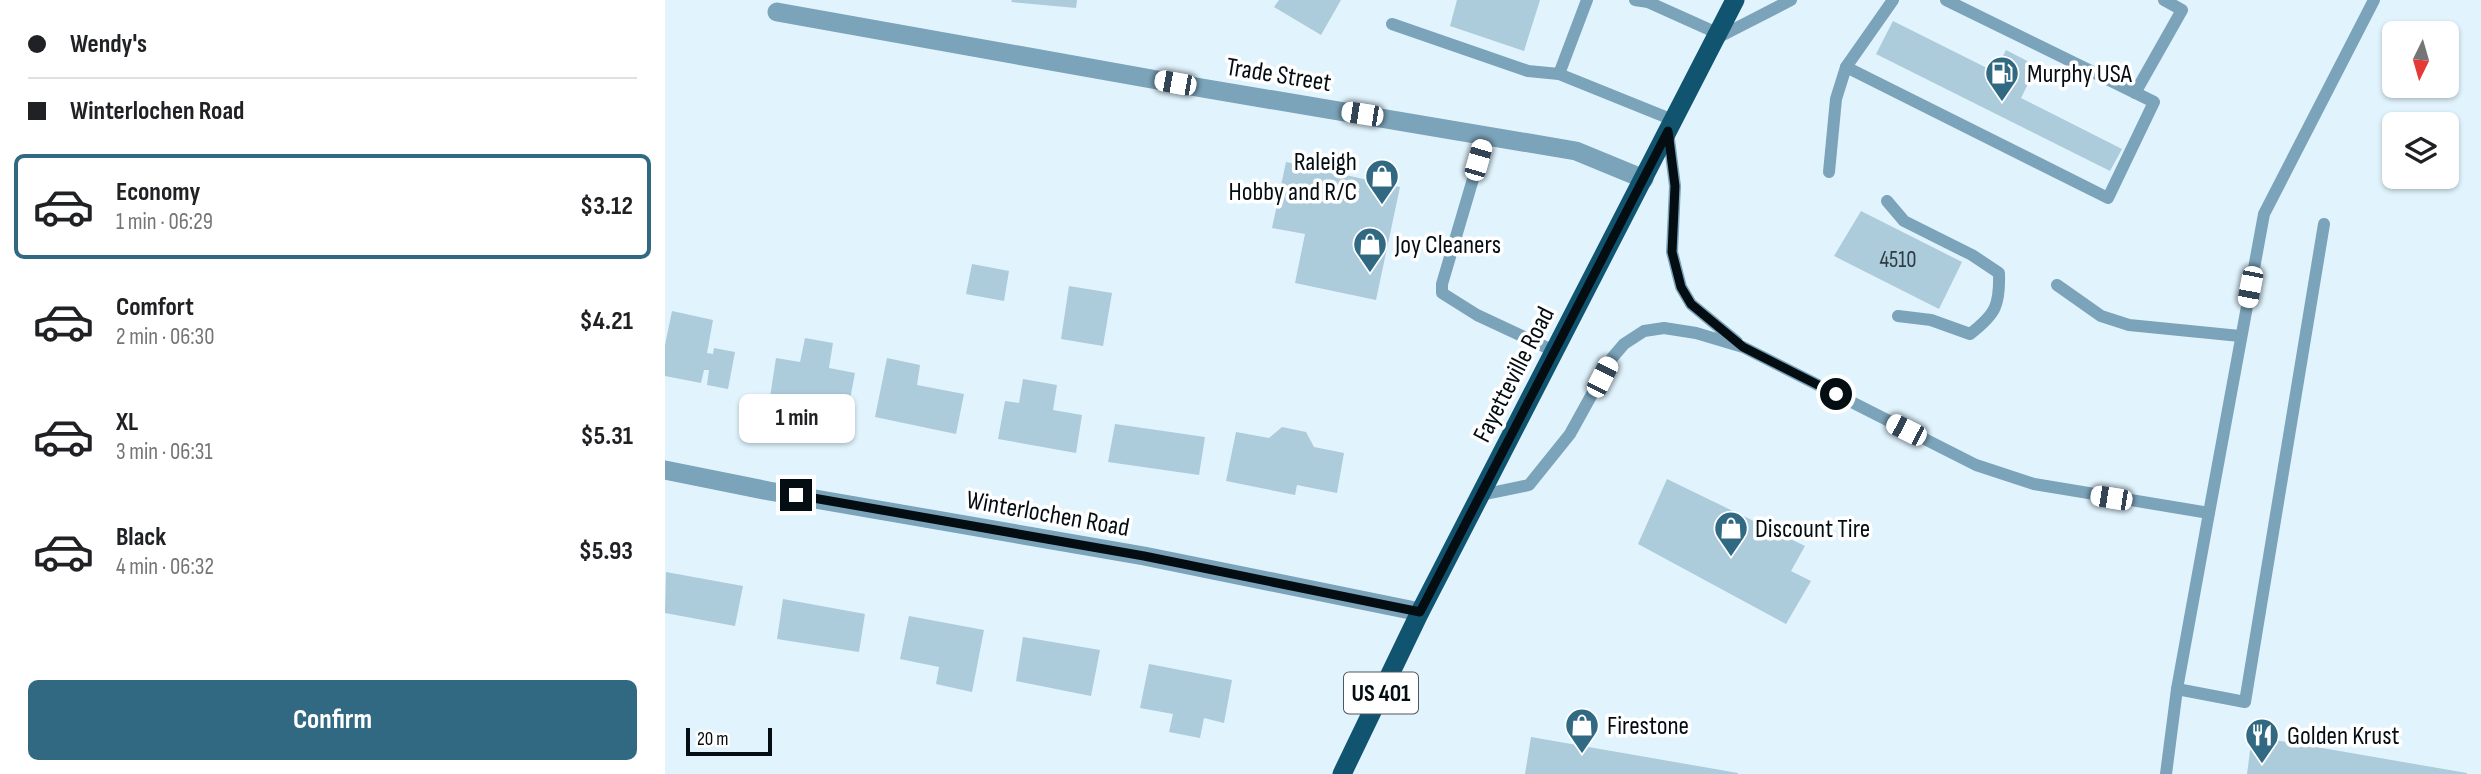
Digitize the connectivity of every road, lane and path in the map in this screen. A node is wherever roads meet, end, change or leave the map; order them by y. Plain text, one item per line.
1 (1587, 0) edge
2 (1635, 0) edge
3 (1735, 0) edge
4 (1791, 0) edge
5 (1893, 0) edge
6 (1946, 0) edge
7 (2164, 0) edge
8 (2374, 0) edge
9 (777, 12) dead end
10 (1392, 24) dead end
11 (1716, 36) junction
12 (1846, 67) junction
13 (1559, 74) junction
14 (2135, 93) junction
15 (1671, 126) junction
16 (1486, 135) junction
17 (1829, 172) dead end
18 (1644, 179) junction
19 (1887, 201) dead end
20 (2324, 224) dead end
21 (2057, 285) dead end
22 (1898, 316) dead end
23 (2241, 336) junction
24 (1743, 347) junction
25 (1554, 351) junction
26 (665, 470) edge
27 (1481, 495) junction
28 (2209, 513) junction
29 (1420, 612) junction
30 (2177, 689) junction
31 (1342, 774) edge
32 (2167, 774) edge

1 - 13 lane
2 - 11 lane
3 - 11 highway, Fayetteville Road / US 401
4 - 11 lane
5 - 12 lane
6 - 14 lane
7 - 14 lane
8 - 23 lane
9 - 16 street, Trade Street
10 - 13 lane
11 - 15 highway, Fayetteville Road / US 401
12 - 14 lane
12 - 17 lane
13 - 15 lane
15 - 18 highway, Fayetteville Road / US 401
15 - 24 lane
16 - 18 street, Trade Street
16 - 25 lane
18 - 25 highway, Fayetteville Road / US 401
19 - 22 lane
20 - 30 lane
21 - 23 lane
23 - 28 lane
24 - 27 lane
24 - 28 lane
25 - 27 highway, Fayetteville Road / US 401
26 - 29 street, Winterlochen Road
27 - 29 highway, Fayetteville Road / US 401
28 - 30 lane
29 - 31 highway, Fayetteville Road / US 401
30 - 32 lane

